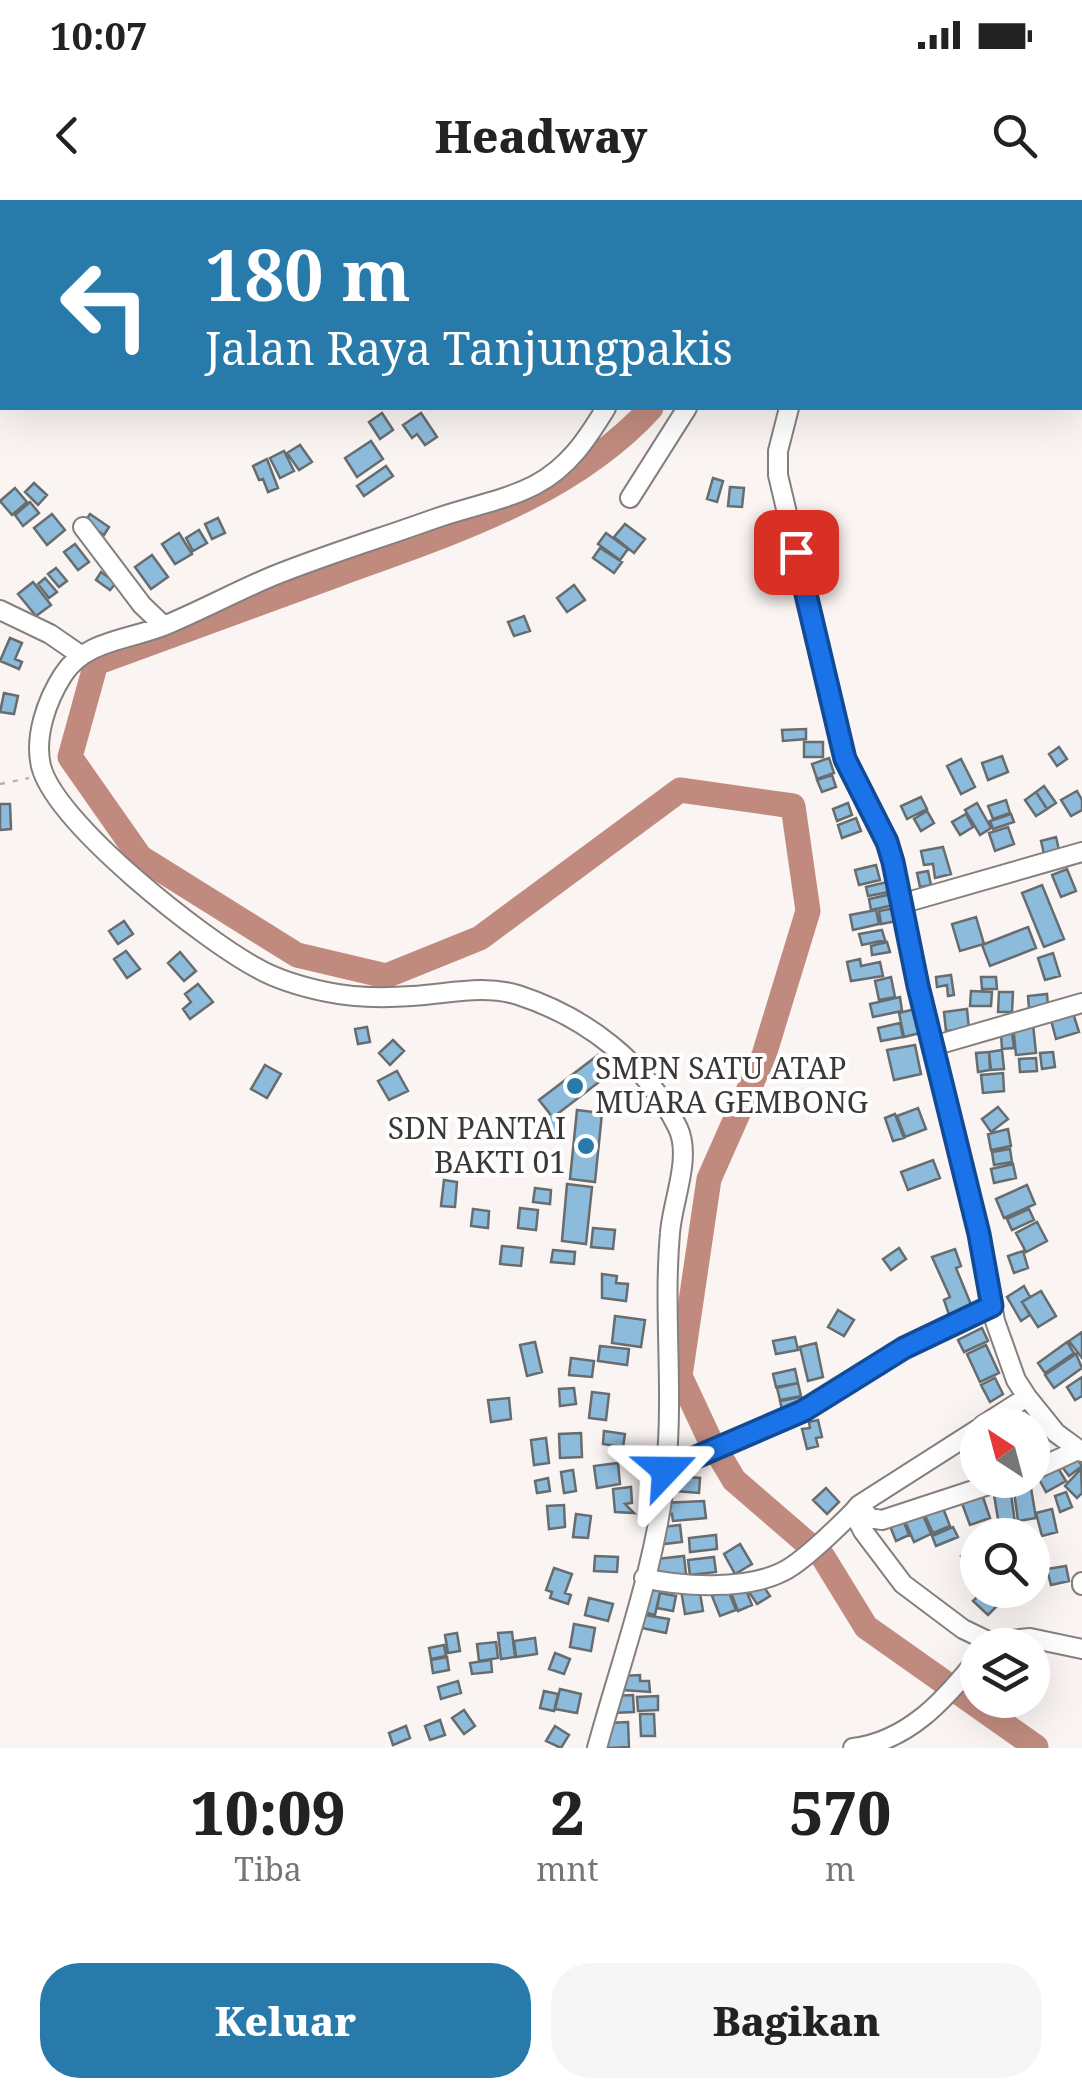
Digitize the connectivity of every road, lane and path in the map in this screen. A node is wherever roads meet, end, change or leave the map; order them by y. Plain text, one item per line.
1 (605, 410) edge
2 (686, 410) edge
3 (788, 410) edge
4 (630, 498) dead end
5 (82, 526) dead end
6 (0, 610) edge
7 (164, 626) junction
8 (79, 654) junction
9 (45, 774) junction
10 (0, 784) edge
11 (1082, 852) edge
12 (904, 904) junction
13 (1082, 1003) edge
14 (934, 1046) junction
15 (992, 1306) junction
16 (1027, 1397) junction
17 (1010, 1408) edge
18 (960, 1440) edge
19 (1080, 1451) edge
20 (1050, 1464) edge
21 (666, 1470) junction
22 (960, 1494) edge
23 (856, 1509) junction
24 (644, 1578) junction
25 (963, 1628) edge
26 (1050, 1642) edge
27 (1082, 1648) edge
28 (960, 1681) edge
29 (597, 1748) edge
30 (852, 1748) edge

1 - 7 street
2 - 4 street
3 - 12 street
5 - 7 street
6 - 8 street
7 - 8 street
8 - 9 street
9 - 10 path
9 - 21 street
11 - 12 street
12 - 14 street
13 - 14 street
14 - 15 street
15 - 16 street
15 - 21 street
16 - 17 street
16 - 19 street
18 - 23 street
19 - 20 street
21 - 24 street
22 - 23 street
23 - 24 street
23 - 25 street
24 - 29 street
26 - 27 street
28 - 30 street

